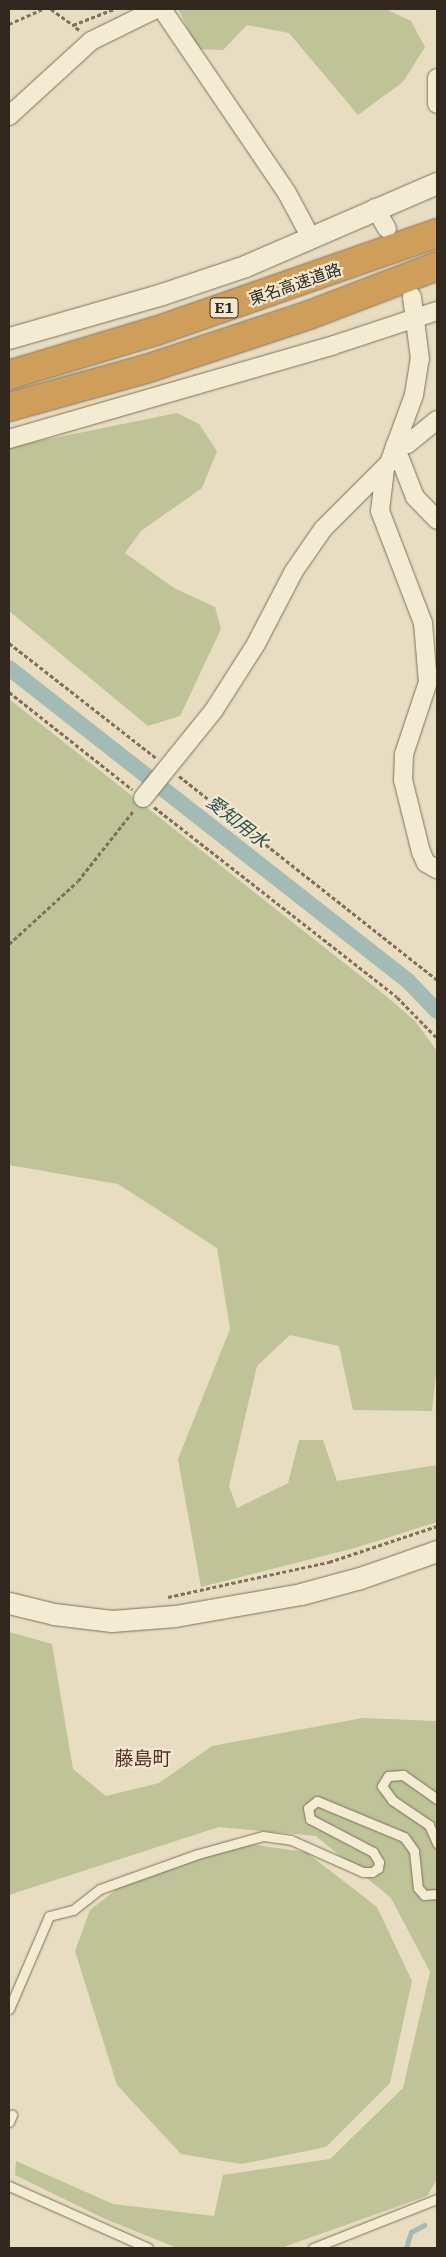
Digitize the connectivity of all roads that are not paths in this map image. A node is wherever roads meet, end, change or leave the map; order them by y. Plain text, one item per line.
1 (156, 9) edge
2 (162, 9) edge
3 (437, 78) edge
4 (437, 104) edge
5 (9, 116) edge
6 (437, 183) edge
7 (375, 208) junction
8 (387, 229) dead end
9 (437, 233) edge
10 (310, 236) junction
11 (437, 266) edge
12 (412, 297) dead end
13 (437, 311) edge
14 (416, 319) junction
15 (9, 338) edge
16 (9, 375) edge
17 (9, 407) edge
18 (437, 420) edge
19 (9, 439) edge
20 (395, 446) junction
21 (385, 468) junction
22 (437, 520) edge
23 (143, 798) road end
24 (437, 869) edge
25 (437, 1551) edge
26 (9, 1603) edge
27 (437, 1799) edge
28 (437, 1843) edge
29 (437, 1894) edge
30 (9, 2009) edge
31 (9, 2186) edge
32 (437, 2199) edge
33 (133, 2246) edge
34 (148, 2248) edge
35 (313, 2248) edge

1 - 5 street
2 - 10 street
3 - 4 street
6 - 7 street
7 - 8 street
7 - 10 street
9 - 16 highway, 東名高速道路 / E1
10 - 15 street
11 - 17 highway, 東名高速道路 / E1
12 - 14 street
13 - 14 street
14 - 19 street
14 - 20 street
18 - 20 street
20 - 21 street
20 - 22 street
21 - 23 street
21 - 24 street
25 - 26 street
27 - 28 lane
29 - 30 lane
31 - 33 lane
32 - 35 lane
33 - 34 lane

